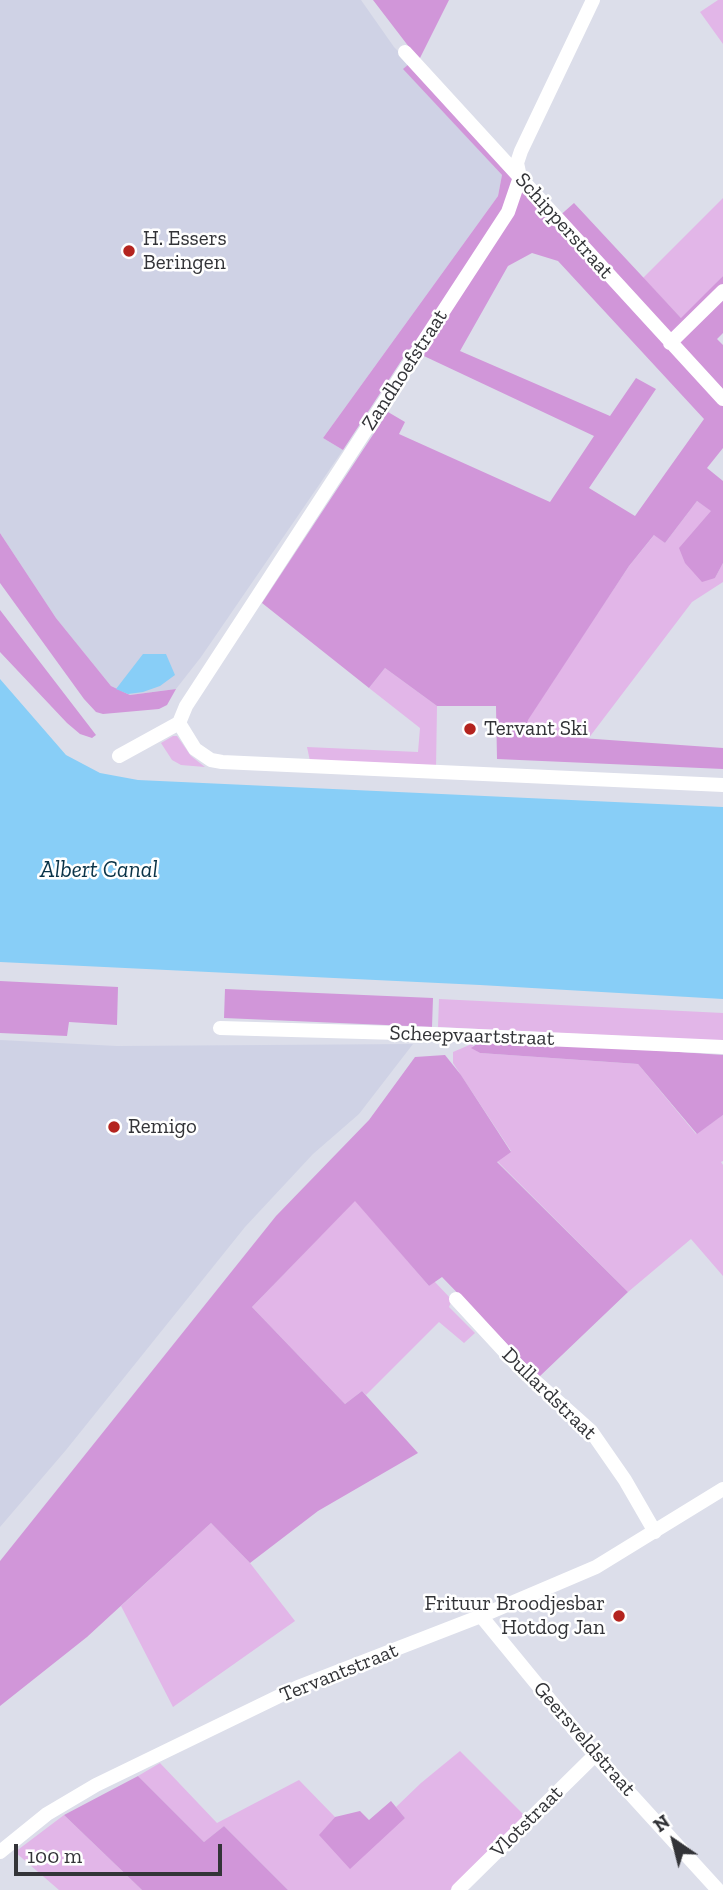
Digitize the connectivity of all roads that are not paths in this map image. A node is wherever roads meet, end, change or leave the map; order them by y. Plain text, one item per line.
1 (593, 0) edge
2 (405, 52) dead end
3 (520, 177) junction
4 (723, 291) edge
5 (670, 343) junction
6 (723, 399) edge
7 (179, 723) junction
8 (119, 756) dead end
9 (723, 785) edge
10 (220, 1028) dead end
11 (723, 1047) edge
12 (456, 1298) dead end
13 (723, 1489) edge
14 (654, 1532) junction
15 (481, 1616) junction
16 (595, 1755) junction
17 (0, 1852) edge
18 (458, 1890) edge
19 (718, 1890) edge

1 - 3 street, Zandhoefstraat
2 - 3 street, Schipperstraat
3 - 5 street, Schipperstraat
3 - 7 street, Zandhoefstraat
4 - 5 street
5 - 6 street, Schipperstraat
7 - 8 street
7 - 9 street
10 - 11 street, Scheepvaartstraat
12 - 14 street, Dullardstraat
13 - 14 street, Tervantstraat
14 - 15 street, Tervantstraat
15 - 16 street, Geersveldstraat
15 - 17 street, Tervantstraat
16 - 18 street, Vlotstraat
16 - 19 street, Geersveldstraat

